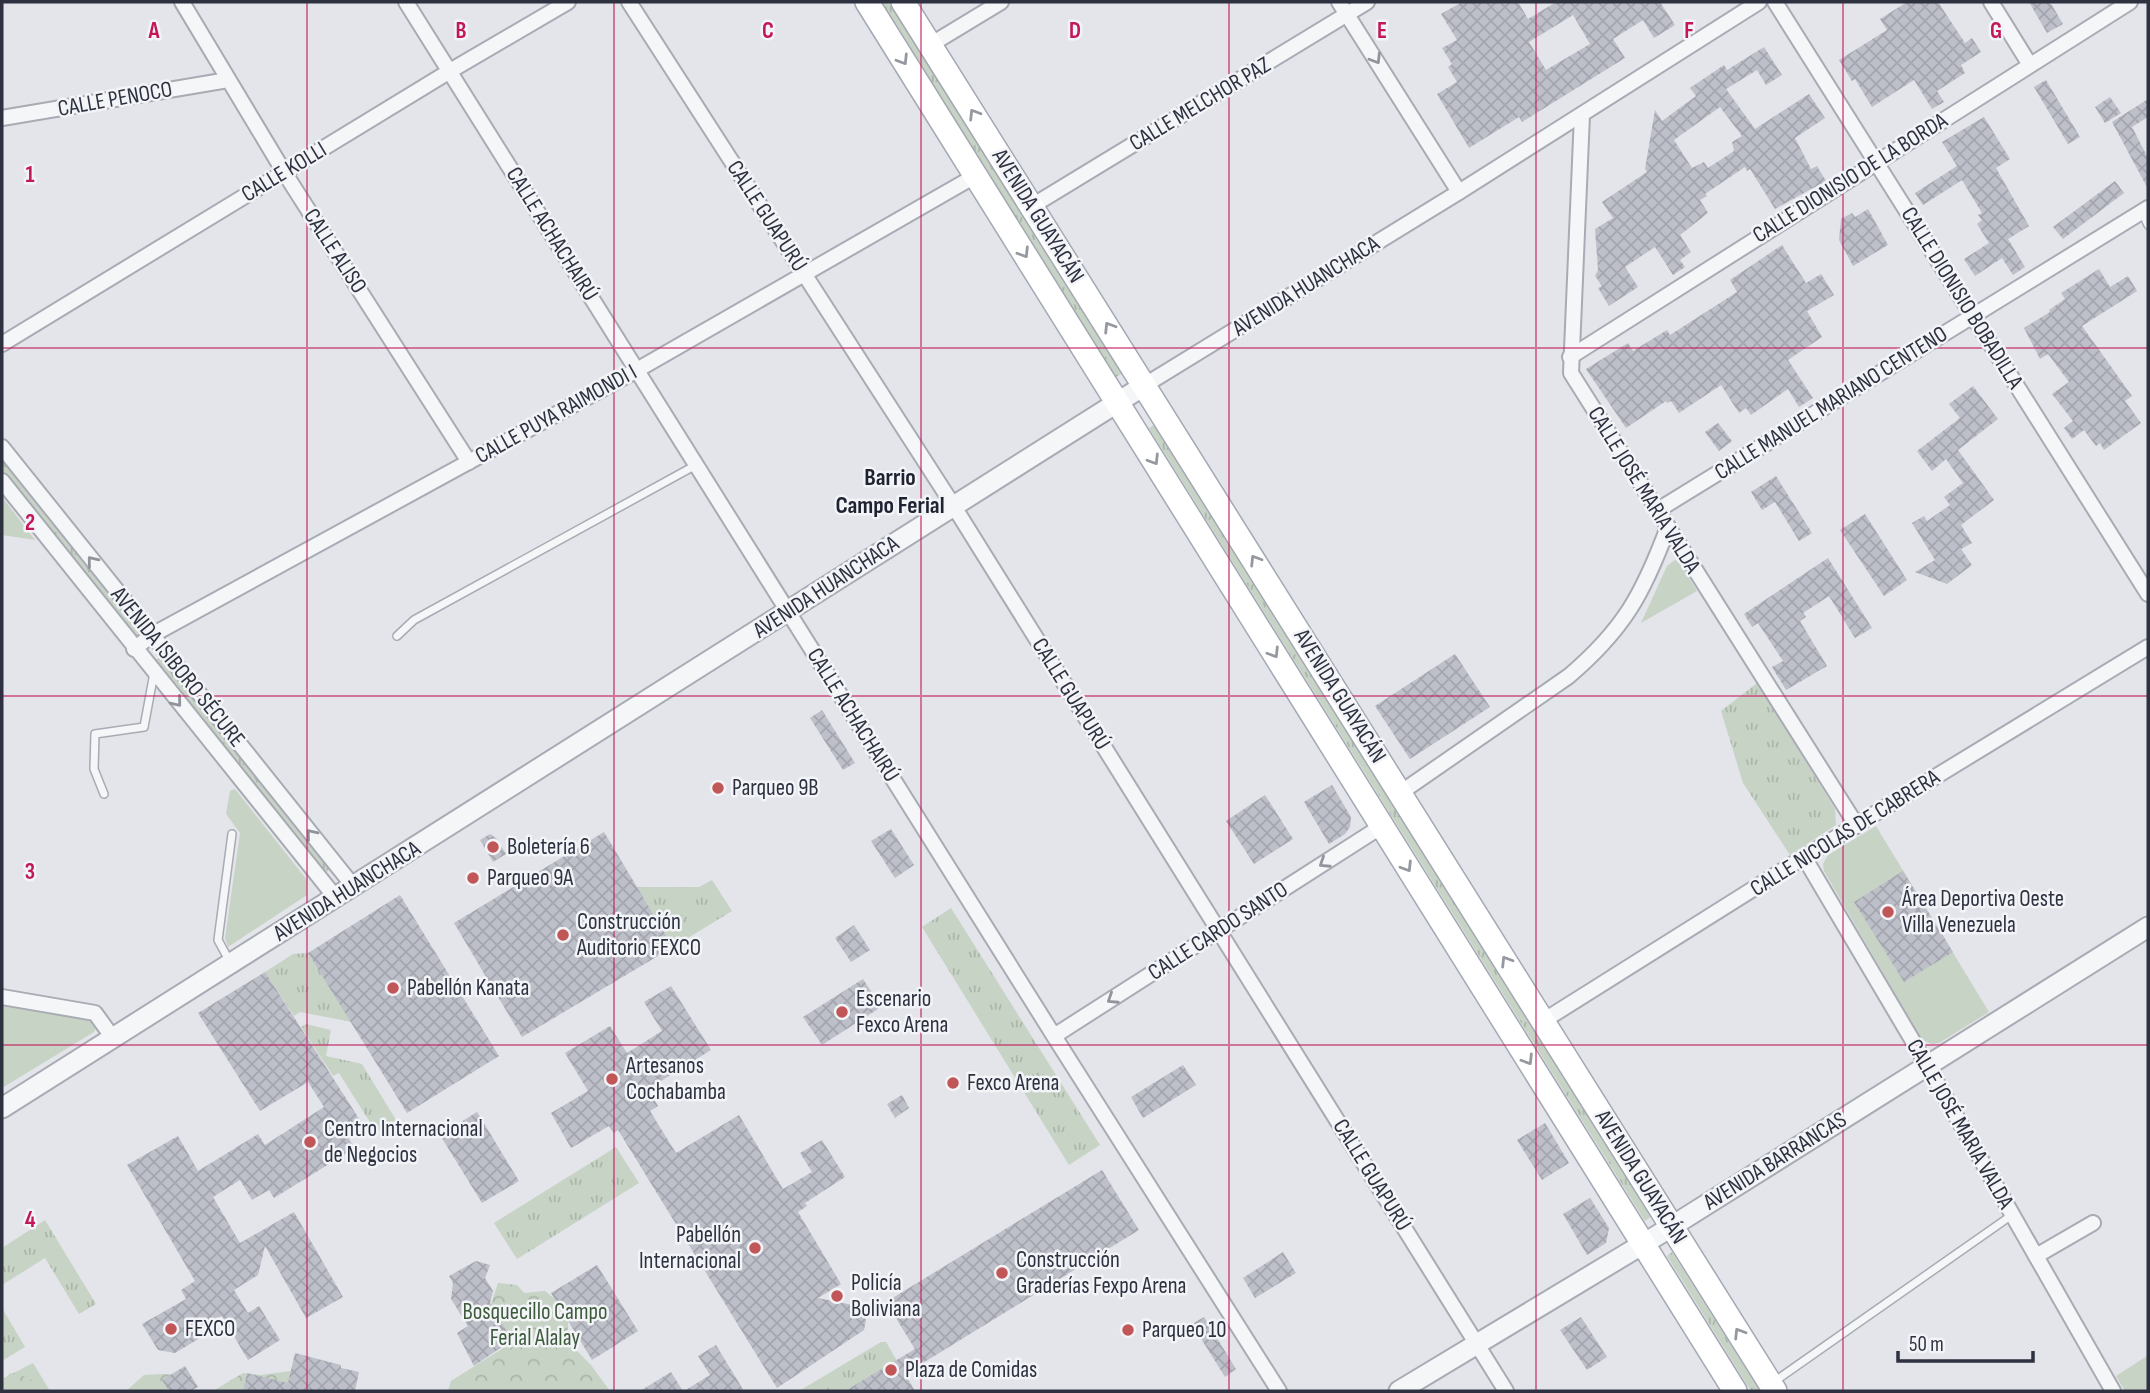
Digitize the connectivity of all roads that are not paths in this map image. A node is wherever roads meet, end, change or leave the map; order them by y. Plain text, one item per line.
1 (183, 2) edge
2 (405, 2) edge
3 (568, 2) edge
4 (629, 2) edge
5 (867, 2) edge
6 (903, 2) edge
7 (1001, 2) edge
8 (1367, 2) edge
9 (1759, 2) edge
10 (1775, 2) edge
11 (1991, 2) edge
12 (2130, 2) edge
13 (1343, 8) edge
14 (930, 45) junction
15 (2031, 65) junction
16 (450, 71) junction
17 (228, 80) junction
18 (1582, 114) junction
19 (2, 118) edge
20 (1875, 162) junction
21 (284, 172) junction
22 (975, 176) junction
23 (1459, 192) junction
24 (1032, 206) junction
25 (2146, 215) edge
26 (804, 274) junction
27 (1973, 315) junction
28 (2, 344) edge
29 (1570, 357) junction
30 (636, 370) junction
31 (1145, 385) junction
32 (1118, 402) junction
33 (2, 447) edge
34 (469, 462) junction
35 (697, 465) junction
36 (2, 481) edge
37 (953, 505) junction
38 (1658, 510) junction
39 (1668, 527) junction
40 (2148, 594) edge
41 (788, 612) junction
42 (152, 635) junction
43 (397, 636) dead end
44 (2148, 647) edge
45 (134, 649) junction
46 (154, 673) junction
47 (1400, 793) junction
48 (104, 794) dead end
49 (1857, 825) junction
50 (1382, 826) junction
51 (232, 834) dead end
52 (1804, 858) junction
53 (354, 887) junction
54 (336, 898) junction
55 (2148, 928) edge
56 (1219, 930) junction
57 (231, 964) junction
58 (2, 997) edge
59 (1543, 1021) junction
60 (1054, 1036) junction
61 (113, 1038) junction
62 (1927, 1065) junction
63 (2, 1108) edge
64 (2012, 1215) junction
65 (2093, 1223) dead end
66 (1672, 1227) junction
67 (1643, 1245) junction
68 (2036, 1256) junction
69 (1476, 1343) junction
70 (1773, 1388) edge
71 (1279, 1391) edge
72 (1399, 1391) edge
73 (1506, 1391) edge
74 (1735, 1391) edge
75 (2113, 1391) edge

1 - 17 street, CALLE ALISO
2 - 16 street, CALLE ACHACHAIRÚ
3 - 16 street, CALLE KOLLI
4 - 26 street, CALLE GUAPURÚ
5 -> 22 main road, AVENIDA GUAYACÁN
6 - 14 main road, AVENIDA GUAYACÁN
7 - 14 street
8 - 13 street, CALLE MELCHOR PAZ
9 - 18 street, AVENIDA HUANCHACA
10 - 20 street, CALLE DIONISIO BOBADILLA
11 - 15 street
12 - 15 street, CALLE DIONISIO DE LA BORDA
13 -> 23 street
13 - 24 street, CALLE MELCHOR PAZ
24 -> 14 main road, AVENIDA GUAYACÁN
15 - 20 street, CALLE DIONISIO DE LA BORDA
16 - 21 street, CALLE KOLLI
16 - 30 street, CALLE ACHACHAIRÚ
17 - 19 street, CALLE PENOCO
17 - 21 street, CALLE ALISO
18 - 23 street, AVENIDA HUANCHACA
18 - 29 street, CALLE JOSÉ MARIA VALDA
20 - 27 street, CALLE DIONISIO BOBADILLA
20 - 29 street, CALLE DIONISIO DE LA BORDA
21 - 28 street, CALLE KOLLI
21 - 34 street, CALLE ALISO
22 - 26 street, CALLE PUYA RAIMONDI I
22 -> 32 main road, AVENIDA GUAYACÁN
23 - 31 street, AVENIDA HUANCHACA
31 -> 24 main road, AVENIDA GUAYACÁN
25 - 27 street, CALLE MANUEL MARIANO CENTENO
26 - 30 street, CALLE PUYA RAIMONDI I
26 - 37 street, CALLE GUAPURÚ
27 - 38 street, CALLE MANUEL MARIANO CENTENO
27 - 40 street, CALLE DIONISIO BOBADILLA
29 - 38 street, CALLE JOSÉ MARIA VALDA
30 - 34 street, CALLE PUYA RAIMONDI I
30 - 35 street, CALLE ACHACHAIRÚ
31 - 32 street, AVENIDA HUANCHACA
47 -> 31 main road, AVENIDA GUAYACÁN
32 - 37 street, AVENIDA HUANCHACA
32 -> 50 main road, AVENIDA GUAYACÁN
42 -> 33 street, AVENIDA ISIBORO SÉCURE
34 - 42 street, CALLE PUYA RAIMONDI I
35 - 41 street, CALLE ACHACHAIRÚ
35 - 43 lane
36 - 45 street, AVENIDA ISIBORO SÉCURE
37 - 41 street, AVENIDA HUANCHACA
37 - 56 street, CALLE GUAPURÚ
38 - 39 street, CALLE JOSÉ MARIA VALDA
39 - 47 street
39 - 49 street, CALLE JOSÉ MARIA VALDA
41 - 53 street, AVENIDA HUANCHACA
41 - 60 street, CALLE ACHACHAIRÚ
42 - 45 street, CALLE PUYA RAIMONDI I
53 -> 42 street, AVENIDA ISIBORO SÉCURE
44 - 49 street, CALLE NICOLAS DE CABRERA
45 - 46 street, AVENIDA ISIBORO SÉCURE
46 - 48 lane
46 -> 54 street, AVENIDA ISIBORO SÉCURE
59 -> 47 main road, AVENIDA GUAYACÁN
49 - 52 street, CALLE NICOLAS DE CABRERA
50 -> 56 street, CALLE CARDO SANTO
50 -> 67 main road, AVENIDA GUAYACÁN
51 - 57 lane
52 - 59 street, CALLE NICOLAS DE CABRERA
52 - 62 street, CALLE JOSÉ MARIA VALDA
53 - 54 street, AVENIDA HUANCHACA
54 - 57 street, AVENIDA HUANCHACA
55 - 62 street, AVENIDA BARRANCAS
56 -> 60 street, CALLE CARDO SANTO
56 - 69 street, CALLE GUAPURÚ
57 - 61 street, AVENIDA HUANCHACA
58 - 61 street
59 - 66 main road, AVENIDA GUAYACÁN
60 - 71 street, CALLE ACHACHAIRÚ
61 - 63 street, AVENIDA HUANCHACA
62 - 64 street, CALLE JOSÉ MARIA VALDA
62 - 66 street, AVENIDA BARRANCAS
64 - 68 street, CALLE JOSÉ MARIA VALDA
64 - 70 lane
65 - 68 street
66 - 67 street, AVENIDA BARRANCAS
70 -> 66 main road, AVENIDA GUAYACÁN
67 - 69 street, AVENIDA BARRANCAS
67 - 74 main road, AVENIDA GUAYACÁN
68 - 75 street, CALLE JOSÉ MARIA VALDA
69 - 72 street, AVENIDA BARRANCAS
69 - 73 street, CALLE GUAPURÚ

